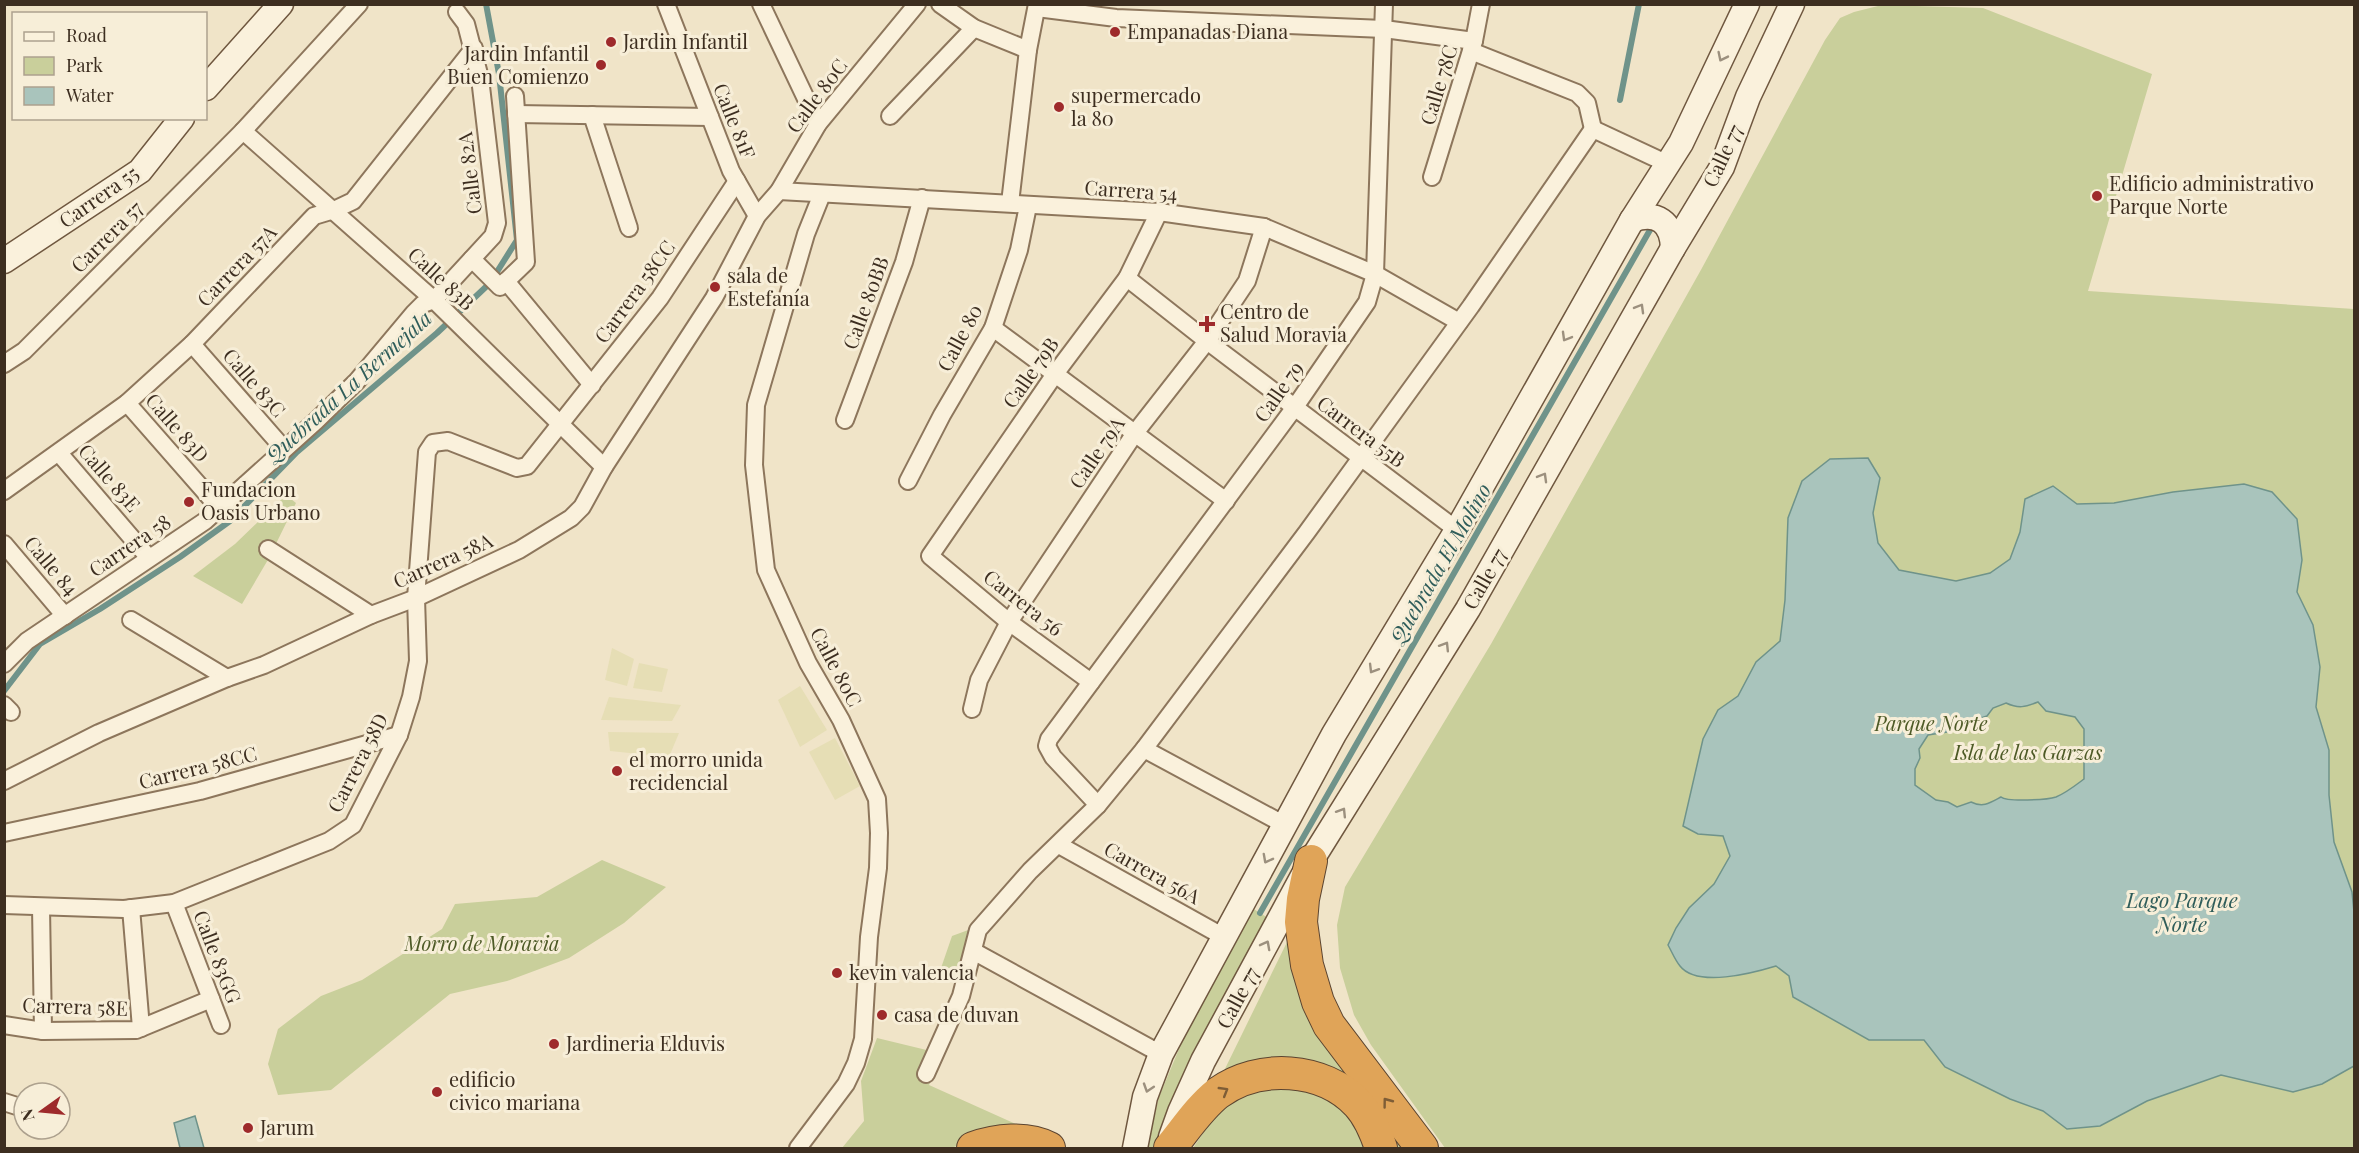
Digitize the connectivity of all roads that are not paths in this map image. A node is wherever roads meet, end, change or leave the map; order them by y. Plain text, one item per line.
1 (281, 4) edge
2 (359, 4) edge
3 (666, 4) edge
4 (761, 4) edge
5 (917, 4) edge
6 (940, 4) edge
7 (1384, 4) edge
8 (1481, 4) edge
9 (1748, 4) edge
10 (1792, 4) edge
11 (1037, 6) edge
12 (1116, 11) edge
13 (457, 12) dead end
14 (974, 28) junction
15 (1384, 29) junction
16 (1473, 46) junction
17 (474, 48) junction
18 (1028, 50) junction
19 (207, 87) edge
20 (514, 96) dead end
21 (516, 114) junction
22 (592, 115) junction
23 (890, 116) dead end
24 (710, 117) junction
25 (180, 120) edge
26 (818, 124) junction
27 (1593, 129) junction
28 (243, 130) junction
29 (1668, 164) junction
30 (1432, 177) dead end
31 (737, 181) junction
32 (779, 190) junction
33 (822, 194) junction
34 (922, 198) junction
35 (1010, 203) junction
36 (1028, 206) junction
37 (334, 210) junction
38 (1159, 212) junction
39 (757, 216) junction
40 (1632, 220) junction
41 (1264, 227) junction
42 (628, 228) dead end
43 (1673, 248) junction
44 (472, 259) junction
45 (4, 261) edge
46 (1375, 274) junction
47 (1127, 278) junction
48 (503, 284) junction
49 (434, 300) junction
50 (1459, 322) junction
51 (993, 328) junction
52 (400, 329) joint
53 (1207, 341) junction
54 (192, 344) junction
55 (4, 364) edge
56 (1055, 374) junction
57 (592, 385) junction
58 (127, 403) junction
59 (1295, 407) junction
60 (845, 420) dead end
61 (560, 423) junction
62 (1135, 433) junction
63 (284, 449) junction
64 (59, 453) junction
65 (1360, 457) junction
66 (604, 467) junction
67 (908, 481) dead end
68 (4, 491) edge
69 (1226, 501) junction
70 (220, 509) junction
71 (1457, 530) junction
72 (4, 544) edge
73 (268, 549) dead end
74 (930, 556) joint
75 (149, 558) junction
76 (416, 598) junction
77 (371, 615) junction
78 (65, 616) junction
79 (131, 620) dead end
80 (1009, 621) junction
81 (4, 664) edge
82 (227, 678) junction
83 (1091, 682) junction
84 (972, 709) dead end
85 (399, 735) junction
86 (1144, 749) junction
87 (4, 782) edge
88 (1098, 805) junction
89 (1285, 825) junction
90 (4, 832) edge
91 (1059, 845) junction
92 (1311, 861) junction
93 (174, 903) junction
94 (4, 905) edge
95 (41, 907) junction
96 (131, 908) junction
97 (1224, 937) junction
98 (973, 951) junction
99 (211, 999) junction
100 (4, 1025) edge
101 (221, 1025) dead end
102 (141, 1028) junction
103 (43, 1031) junction
104 (1161, 1054) junction
105 (926, 1074) dead end
106 (798, 1149) edge
107 (973, 1149) edge
108 (1049, 1149) edge
109 (1135, 1149) edge
110 (1169, 1149) edge
111 (1381, 1149) edge
112 (1422, 1149) edge

1 - 19 main road
2 - 28 street, Carrera 57
3 - 24 street, Calle 81F
4 - 26 street
5 - 26 street, Calle 80C
6 - 14 street
7 - 15 street, Calle 79
8 - 16 street, Calle 78C
9 -> 29 main road, Calle 77
10 - 43 main road, Calle 77
11 - 12 street
11 - 18 street
12 - 15 street
13 - 17 street, Calle 82A
14 - 18 street
14 - 23 street
15 - 16 street
15 - 46 street, Calle 79
16 - 27 street
16 - 30 street, Calle 78C
17 - 37 street, Carrera 57A
17 - 44 street, Calle 82A
18 - 35 street
20 - 21 street
21 - 22 street
21 - 48 street
22 - 24 street
22 - 42 street
24 - 31 street, Calle 81F
25 - 45 main road, Carrera 55
26 - 32 street, Calle 80C
27 - 29 street
27 - 50 street
28 - 37 street, Calle 83B
28 - 55 street, Carrera 57
29 - 40 main road, Calle 77
31 - 39 street, Calle 81F
31 - 57 street, Carrera 58CC
32 - 33 street, Carrera 54
32 - 39 street, Calle 80C
33 - 34 street, Carrera 54
33 - 106 street, Calle 80C
34 - 35 street, Carrera 54
34 - 60 street, Calle 80BB
35 - 36 street, Carrera 54
36 - 38 street, Carrera 54
36 - 51 street, Calle 80
37 - 49 street, Calle 83B
37 - 54 street, Carrera 57A
38 - 41 street, Carrera 54
38 - 47 street, Calle 79B
39 - 66 street, Carrera 58A
40 - 43 main road
40 -> 71 main road, Calle 77
41 - 46 street, Carrera 54
41 - 53 street, Calle 79A
92 -> 43 main road, Calle 77
44 - 48 street
44 - 49 street, Calle 82A
46 - 50 street, Carrera 54
46 - 59 street, Calle 79
47 - 53 street, Carrera 55B
47 - 56 street, Calle 79B
48 - 57 street
49 - 52 street, Calle 82A
49 - 61 street, Calle 83B
50 - 65 street
51 - 56 street
51 - 67 street, Calle 80
52 - 63 street, Carrera 58
53 - 59 street, Carrera 55B
53 - 62 street, Calle 79A
54 - 58 street, Carrera 57A
54 - 63 street, Calle 83C
56 - 62 street
56 - 74 street, Calle 79B
57 - 61 street, Carrera 58CC
58 - 64 street, Carrera 57A
58 - 70 street, Calle 83D
59 - 65 street, Carrera 55B
59 - 69 street, Calle 79
61 - 66 street, Calle 83B
61 - 76 street, Carrera 58D
62 - 69 street
62 - 80 street, Calle 79A
63 - 70 street, Carrera 58
64 - 68 street, Carrera 57A
64 - 75 street, Calle 83E
65 - 71 street, Carrera 55B
65 - 86 street
66 - 76 street, Carrera 58A
69 - 83 street, Calle 79
70 - 75 street, Carrera 58
71 -> 89 main road, Calle 77
72 - 78 street, Calle 84
73 - 77 street
74 - 80 street, Carrera 56
75 - 78 street, Carrera 58
76 - 77 street, Carrera 58A
76 - 85 street, Carrera 58D
77 - 82 street, Carrera 58A
78 - 81 street, Carrera 58
79 - 82 street
80 - 83 street, Carrera 56
80 - 84 street, Calle 79A
82 - 87 street, Carrera 58A
83 - 88 street, Calle 79
85 - 90 street, Carrera 58CC
85 - 93 street, Carrera 58D
86 - 88 street
86 - 89 street
88 - 91 street
89 -> 97 main road, Calle 77
91 - 97 street, Carrera 56A
91 - 98 street
110 -> 92 main road, Calle 77
112 -> 92 highway
93 - 96 street, Carrera 58D
93 - 99 street, Calle 83GG
94 - 95 street, Carrera 58D
95 - 96 street, Carrera 58D
95 - 103 street
96 - 102 street
97 - 104 main road, Calle 77
98 - 104 street
98 - 105 street
99 - 101 street, Calle 83GG
99 - 102 street, Carrera 58E
100 - 103 street, Carrera 58E
102 - 103 street, Carrera 58E
104 -> 109 main road, Calle 77
107 - 108 highway
110 -> 111 highway

